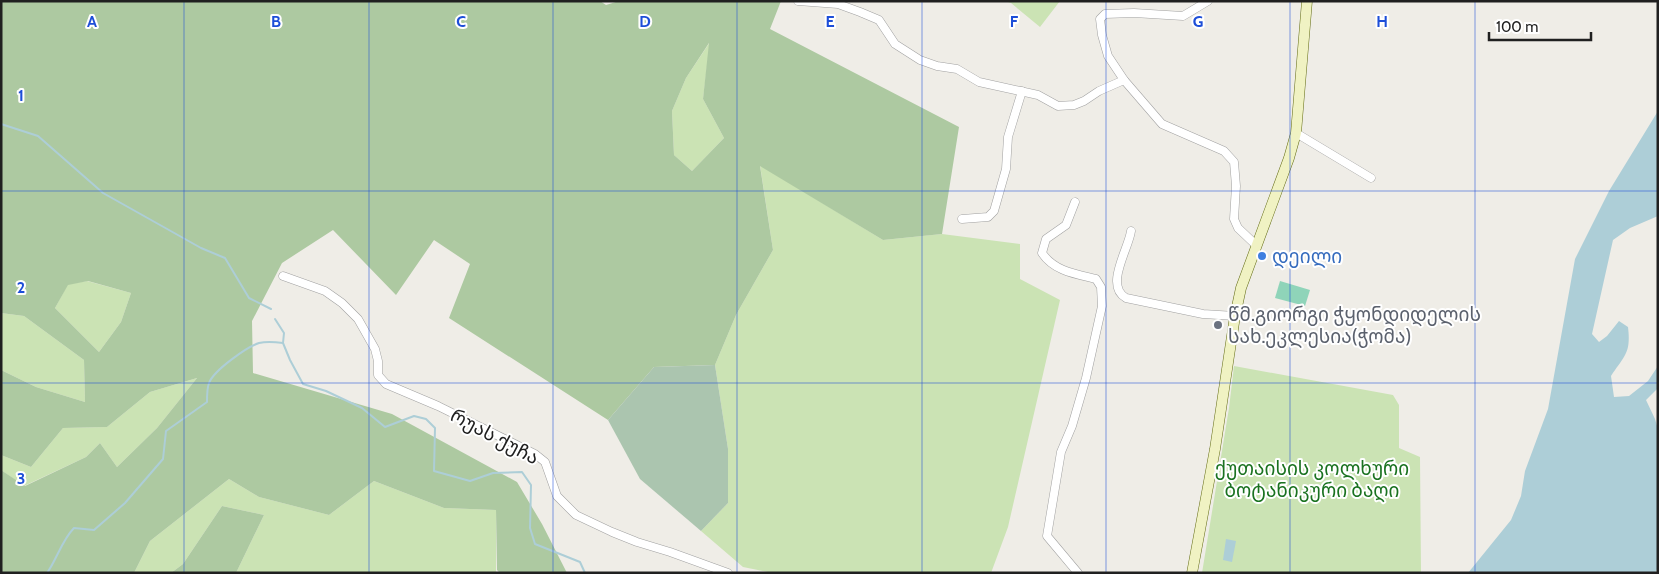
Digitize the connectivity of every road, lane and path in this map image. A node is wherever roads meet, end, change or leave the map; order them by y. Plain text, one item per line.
1 (798, 1) edge
2 (1208, 1) edge
3 (1307, 1) edge
4 (1124, 80) junction
5 (1022, 91) junction
6 (1296, 133) junction
7 (1371, 178) dead end
8 (1075, 202) dead end
9 (962, 219) dead end
10 (1131, 230) dead end
11 (1256, 245) junction
12 (282, 276) dead end
13 (1235, 316) junction
14 (728, 573) edge
15 (1078, 573) edge
16 (1192, 573) edge

1 - 5 street
2 - 4 street
3 - 6 main road
4 - 5 street
4 - 11 street
5 - 9 street
6 - 7 street
6 - 11 main road
8 - 15 street
10 - 13 street
11 - 13 main road
12 - 14 street, რუას ქუჩა
13 - 16 main road

